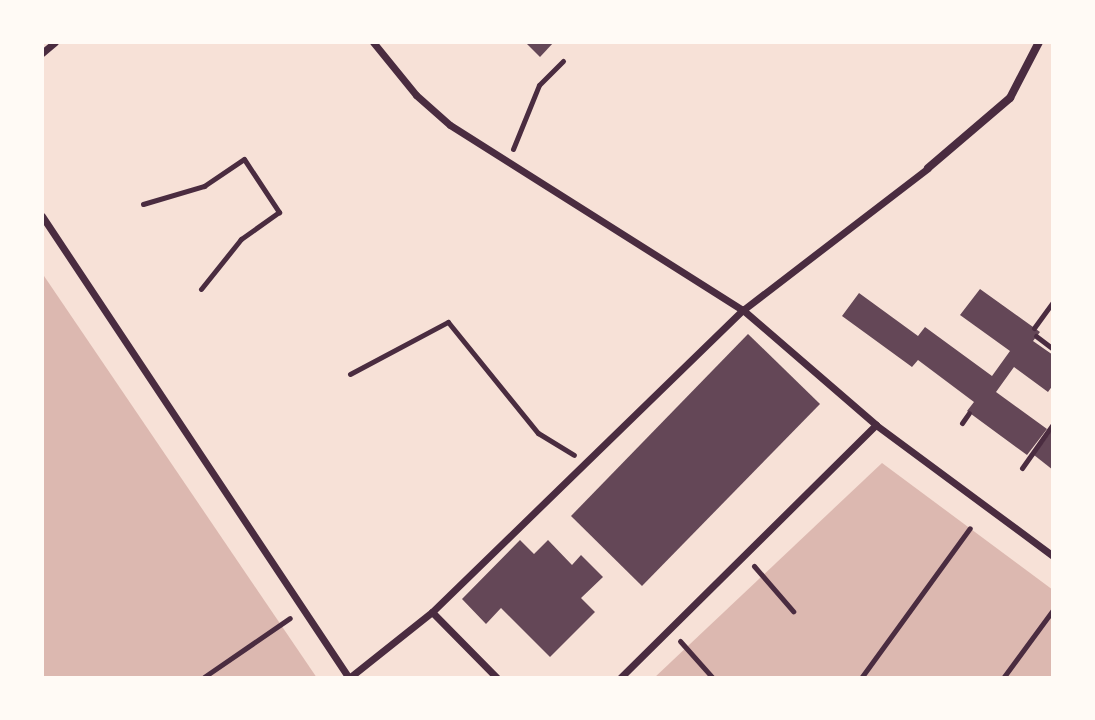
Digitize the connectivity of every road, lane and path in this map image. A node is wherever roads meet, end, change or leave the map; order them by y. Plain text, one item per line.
1 (55, 42) edge
2 (373, 42) edge
3 (1039, 42) edge
4 (42, 53) edge
5 (563, 61) dead end
6 (508, 162) junction
7 (928, 168) joint
8 (143, 204) dead end
9 (42, 216) edge
10 (201, 289) dead end
11 (1053, 302) edge
12 (743, 310) junction
13 (1034, 328) dead end
14 (1036, 336) dead end
15 (1053, 349) edge
16 (350, 374) dead end
17 (969, 413) dead end
18 (962, 423) dead end
19 (1053, 424) edge
20 (876, 425) junction
21 (586, 462) junction
22 (1022, 468) dead end
23 (970, 528) dead end
24 (743, 553) junction
25 (1053, 556) edge
26 (1053, 610) edge
27 (793, 611) dead end
28 (432, 612) junction
29 (290, 618) dead end
30 (669, 628) junction
31 (204, 677) edge
32 (349, 678) edge
33 (497, 678) edge
34 (620, 678) edge
35 (713, 678) edge
36 (861, 678) edge
37 (1003, 678) edge

1 - 4 street
2 - 6 street
3 - 7 street
5 - 6 path
6 - 12 street
7 - 12 street
8 - 10 path
9 - 32 street
11 - 13 path
12 - 20 street
12 - 21 street
14 - 15 path
16 - 21 path
17 - 18 path
19 - 22 path
20 - 24 street
20 - 25 street
21 - 28 street
23 - 36 path
24 - 27 path
24 - 30 street
26 - 37 path
28 - 32 street
28 - 33 street
29 - 31 path
30 - 34 street
30 - 35 path

